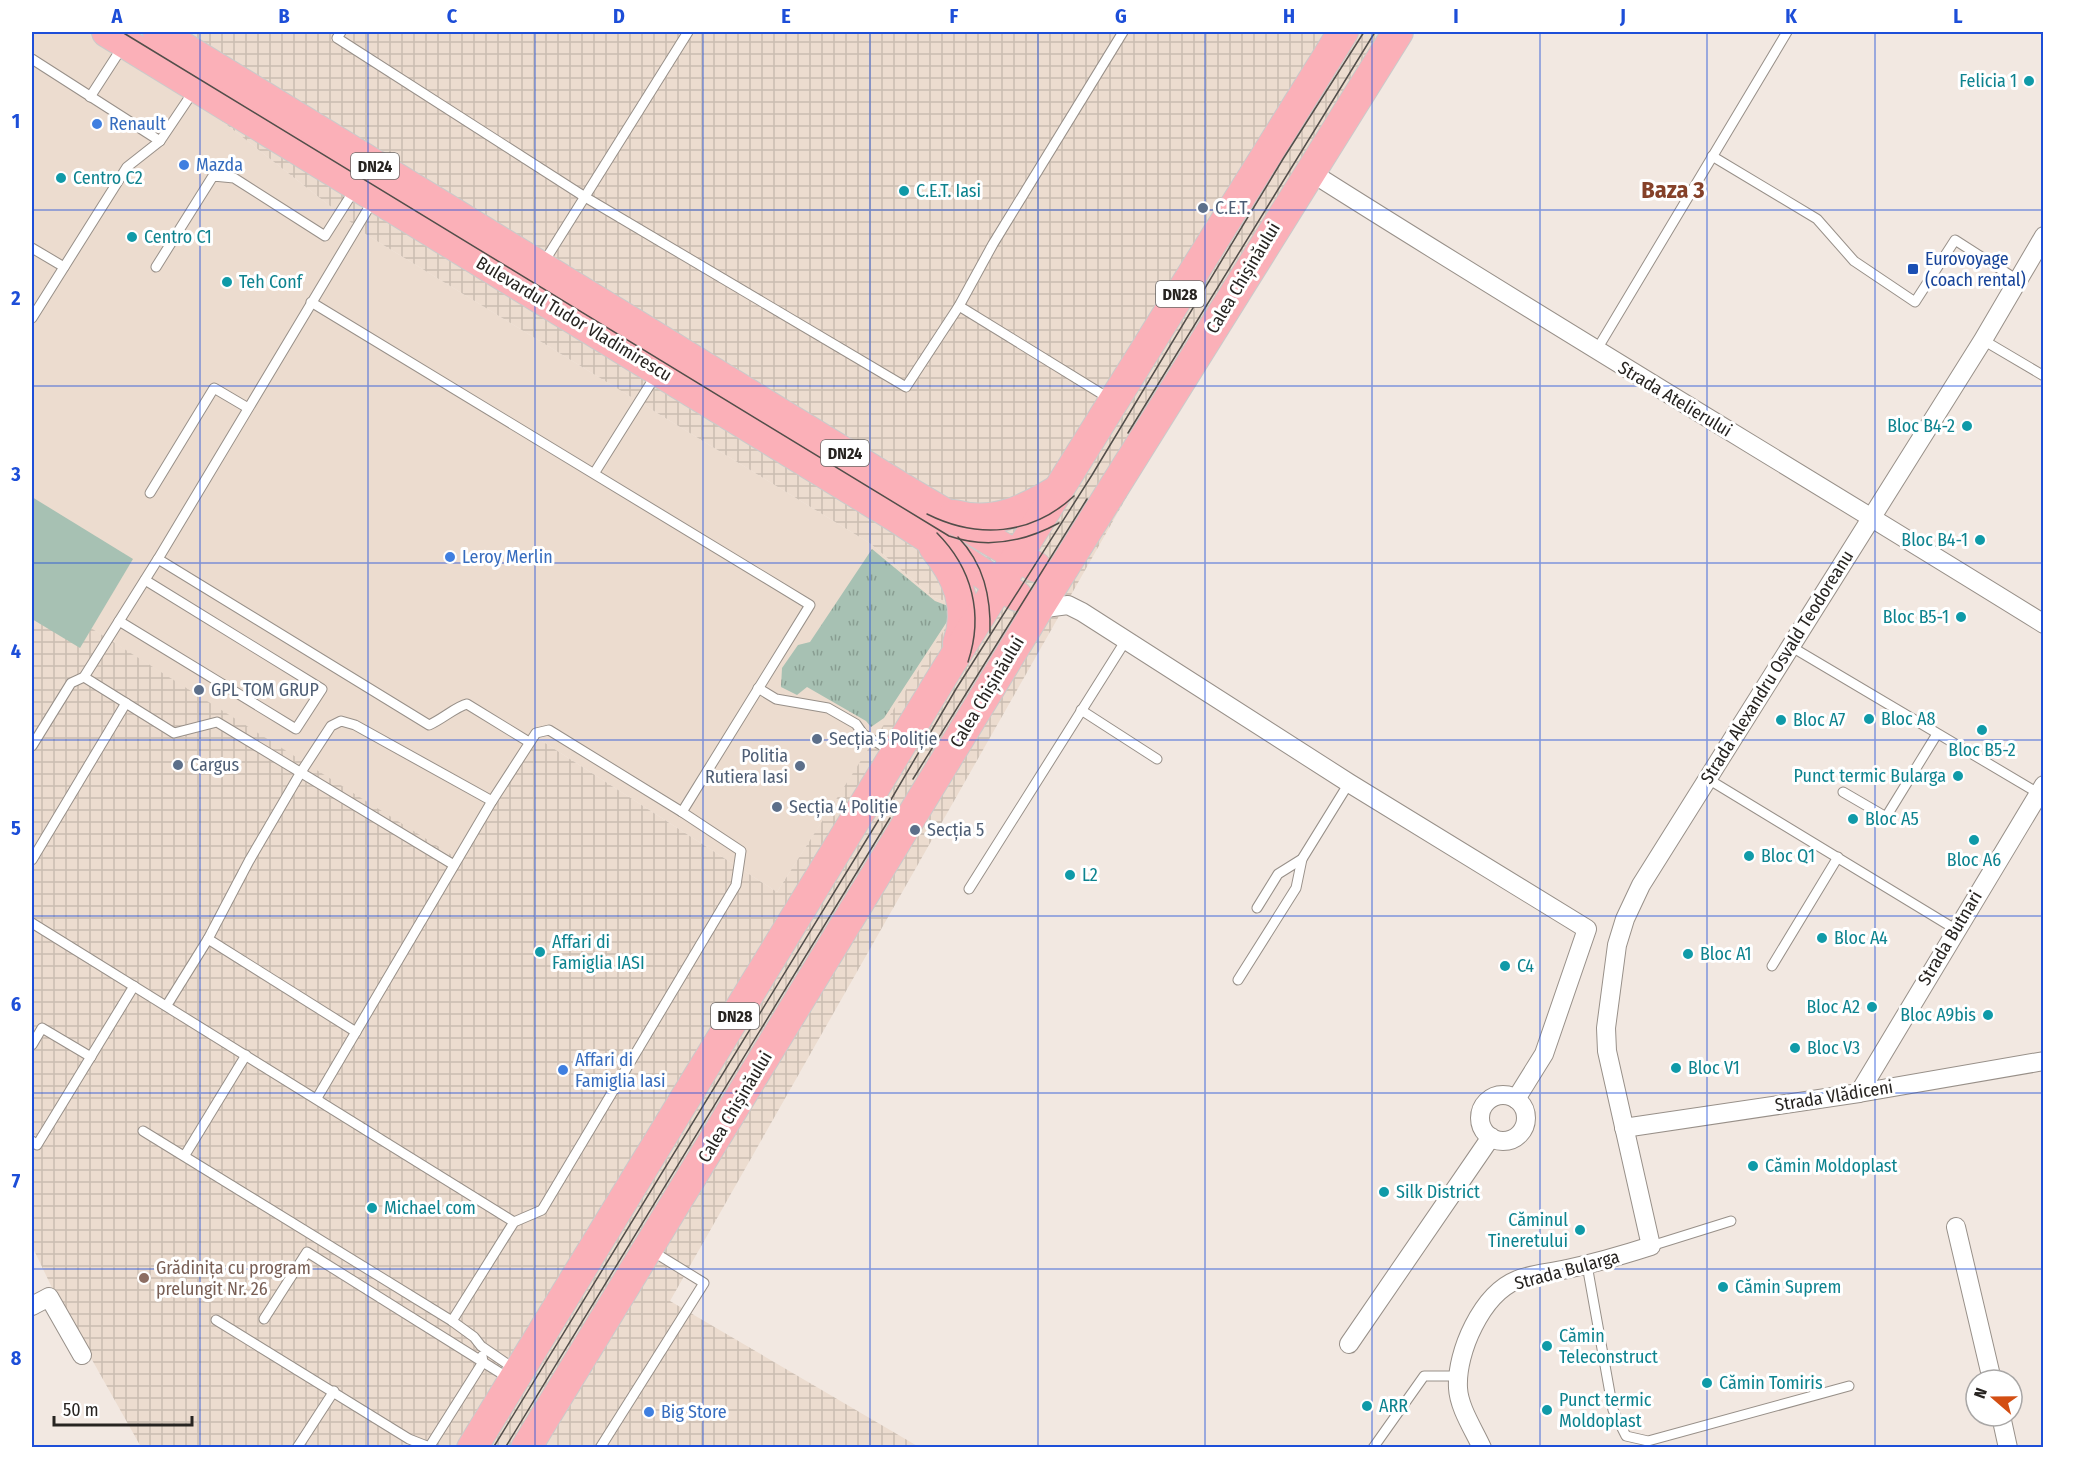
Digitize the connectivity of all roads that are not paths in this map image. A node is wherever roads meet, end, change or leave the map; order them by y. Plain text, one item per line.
1 (158, 32) edge
2 (340, 32) edge
3 (688, 32) edge
4 (1123, 32) edge
5 (1343, 32) edge
6 (1398, 32) edge
7 (1787, 32) edge
8 (118, 35) edge
9 (32, 59) edge
10 (203, 76) junction
11 (90, 97) junction
12 (160, 141) junction
13 (1712, 156) junction
14 (1309, 171) junction
15 (373, 180) junction
16 (585, 197) junction
17 (2043, 236) edge
18 (32, 248) edge
19 (64, 267) junction
20 (156, 267) dead end
21 (534, 278) junction
22 (2019, 281) junction
23 (311, 302) junction
24 (959, 306) junction
25 (32, 318) edge
26 (1983, 340) junction
27 (1596, 351) junction
28 (666, 359) junction
29 (2043, 376) edge
30 (1114, 401) junction
31 (248, 408) junction
32 (595, 472) junction
33 (1060, 489) junction
34 (150, 493) dead end
35 (943, 513) junction
36 (1870, 516) junction
37 (926, 537) junction
38 (1018, 556) junction
39 (158, 559) junction
40 (145, 580) junction
41 (1000, 585) junction
42 (1062, 592) junction
43 (1038, 609) junction
44 (119, 621) junction
45 (2043, 624) edge
46 (1126, 640) junction
47 (1789, 645) junction
48 (947, 669) junction
49 (84, 677) junction
50 (758, 688) junction
51 (126, 703) junction
52 (1082, 710) junction
53 (1937, 734) junction
54 (530, 742) junction
55 (32, 746) edge
56 (897, 754) junction
57 (1157, 759) dead end
58 (301, 772) junction
59 (1708, 779) junction
60 (1349, 783) junction
61 (2041, 789) edge
62 (1843, 792) dead end
63 (492, 801) junction
64 (682, 812) junction
65 (1838, 857) junction
66 (1302, 859) junction
67 (32, 860) edge
68 (454, 865) junction
69 (969, 889) dead end
70 (1257, 908) dead end
71 (32, 923) edge
72 (1955, 929) junction
73 (208, 939) junction
74 (1772, 966) dead end
75 (1238, 980) dead end
76 (134, 986) junction
77 (167, 1005) junction
78 (357, 1032) junction
79 (32, 1045) edge
80 (246, 1055) junction
81 (91, 1057) junction
82 (2043, 1061) edge
83 (1859, 1093) junction
84 (317, 1098) junction
85 (1516, 1099) junction
86 (1624, 1128) junction
87 (143, 1131) dead end
88 (1491, 1137) junction
89 (32, 1141) edge
90 (185, 1155) junction
91 (1731, 1221) dead end
92 (514, 1222) junction
93 (1956, 1227) dead end
94 (1651, 1246) junction
95 (648, 1248) junction
96 (1587, 1265) junction
97 (32, 1306) edge
98 (264, 1319) dead end
99 (216, 1320) dead end
100 (452, 1321) junction
101 (1350, 1344) dead end
102 (481, 1346) junction
103 (82, 1355) dead end
104 (483, 1362) junction
105 (1989, 1368) edge
106 (1459, 1376) junction
107 (516, 1377) junction
108 (1849, 1386) dead end
109 (334, 1391) junction
110 (2004, 1428) edge
111 (431, 1447) edge
112 (297, 1448) edge
113 (472, 1448) edge
114 (526, 1448) edge
115 (600, 1448) edge
116 (1373, 1448) edge
117 (1482, 1448) edge
118 (2008, 1448) edge

1 - 10 main road, Bulevardul Tudor Vladimirescu / DN24
2 - 16 lane
3 - 16 lane
4 - 24 lane
5 - 30 main road, DN28
6 - 14 main road, Calea Chișinăului / DN28
7 - 13 lane
8 - 10 main road, Bulevardul Tudor Vladimirescu / DN24
8 - 11 lane
9 - 11 lane
10 - 12 lane
10 - 15 main road, Bulevardul Tudor Vladimirescu / DN24
11 - 12 lane
12 - 19 lane
13 - 22 lane
13 - 27 lane
14 - 27 street, Strada Atelierului
14 - 42 main road, Calea Chișinăului / DN28
15 - 20 lane
15 - 21 main road, Bulevardul Tudor Vladimirescu / DN24
15 - 23 lane
16 - 21 lane
16 - 24 lane
17 - 22 street, Strada Alexandru Osvald Teodoreanu
18 - 19 lane
19 - 25 lane
21 - 28 main road, Bulevardul Tudor Vladimirescu / DN24
22 - 26 street, Strada Alexandru Osvald Teodoreanu
23 - 31 lane
23 - 32 lane
24 - 30 lane
26 - 29 lane
26 - 36 street, Strada Alexandru Osvald Teodoreanu
27 - 36 street, Strada Atelierului
28 - 32 lane
28 - 35 main road, Bulevardul Tudor Vladimirescu / DN24
28 - 37 main road, Bulevardul Tudor Vladimirescu / DN24
30 - 33 main road, DN28
31 - 34 lane
31 - 39 lane
32 - 50 lane
33 - 35 main road
33 - 38 main road, DN28
35 - 38 main road, Bulevardul Tudor Vladimirescu / DN24
36 - 45 street, Strada Atelierului
36 - 47 street, Strada Alexandru Osvald Teodoreanu
37 - 41 main road, Bulevardul Tudor Vladimirescu / DN24
37 - 48 main road
38 - 41 main road, DN28
38 - 42 main road, Bulevardul Tudor Vladimirescu / DN24
39 - 40 lane
39 - 54 lane
40 - 44 lane
40 - 44 lane
41 - 43 main road, Bulevardul Tudor Vladimirescu / DN24
41 - 48 main road, DN28
42 - 43 main road, Calea Chișinăului / DN28
42 - 46 street
43 - 95 main road, Calea Chișinăului / DN28
44 - 49 lane
46 - 52 lane
46 - 60 street
47 - 53 lane
47 - 59 street, Strada Alexandru Osvald Teodoreanu
48 - 56 main road, DN28
49 - 51 lane
49 - 55 lane
50 - 56 lane
50 - 64 lane
51 - 58 lane
51 - 67 lane
52 - 57 lane
52 - 69 lane
53 - 61 lane
53 - 62 lane
54 - 63 lane
54 - 64 lane
56 - 107 main road, DN28
58 - 63 lane
58 - 68 lane
58 - 73 lane
59 - 65 lane
59 - 86 street, Strada Alexandru Osvald Teodoreanu
60 - 66 lane
60 - 85 street
61 - 72 street, Strada Butnari
63 - 68 lane
64 - 92 lane
65 - 72 lane
65 - 74 lane
66 - 70 lane
66 - 75 lane
68 - 78 lane
71 - 76 lane
72 - 83 street, Strada Butnari
73 - 77 lane
73 - 78 lane
76 - 77 lane
76 - 81 lane
77 - 80 lane
78 - 84 lane
79 - 81 lane
80 - 84 lane
80 - 90 lane
81 - 89 lane
82 - 83 street, Strada Vlădiceni
83 - 86 street, Strada Vlădiceni
84 - 92 lane
85 - 88 street
85 - 88 street
86 - 94 street
87 - 90 lane
88 - 101 street
90 - 100 lane
91 - 94 lane
92 - 100 lane
93 - 105 street
94 - 96 street, Strada Bularga
95 - 114 main road, Calea Chișinăului / DN28
95 - 115 lane
96 - 106 street, Strada Bularga
96 - 108 lane
97 - 103 street
98 - 104 lane
99 - 109 lane
100 - 102 lane
102 - 104 lane
102 - 107 lane
104 - 107 lane
104 - 111 lane
106 - 116 lane
106 - 117 street, Strada Bularga
107 - 113 main road, DN28
109 - 111 lane
109 - 112 lane
110 - 118 street

